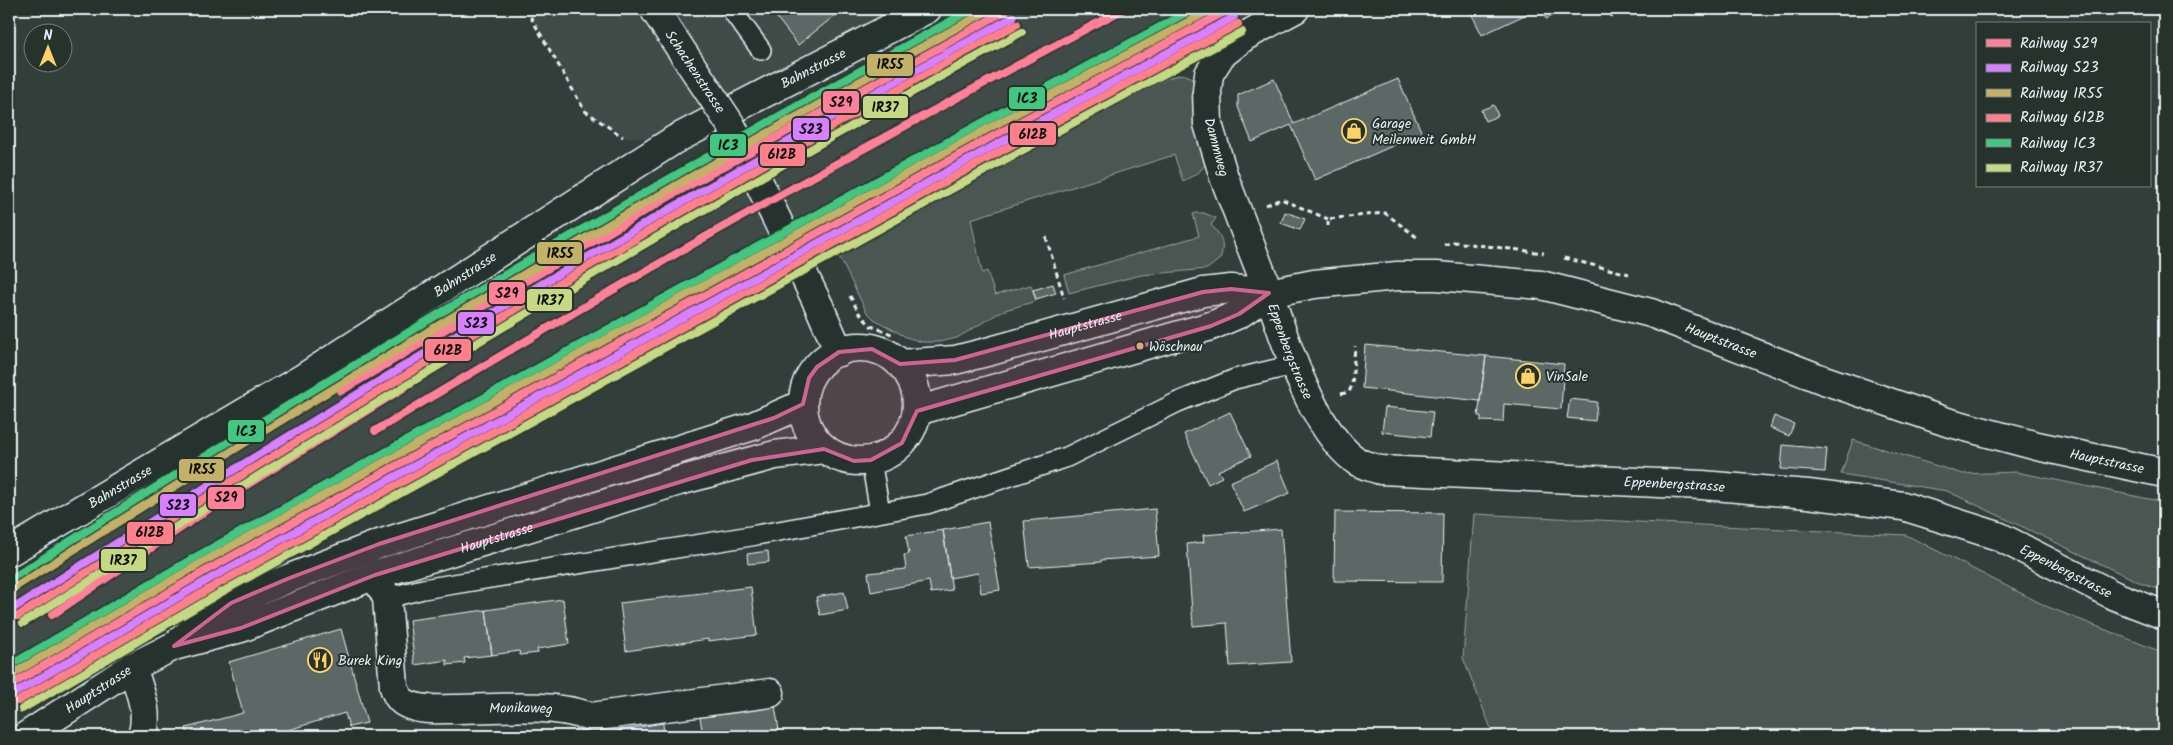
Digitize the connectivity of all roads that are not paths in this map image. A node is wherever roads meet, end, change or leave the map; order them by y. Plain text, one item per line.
1 (654, 9) edge
2 (731, 9) edge
3 (927, 9) edge
4 (1295, 9) edge
5 (761, 50) dead end
6 (1269, 293) junction
7 (900, 351) junction
8 (839, 352) junction
9 (1293, 365) junction
10 (803, 404) junction
11 (917, 411) junction
12 (824, 449) junction
13 (871, 460) junction
14 (2164, 473) edge
15 (880, 512) junction
16 (9, 552) edge
17 (381, 587) junction
18 (2164, 615) edge
19 (174, 646) junction
20 (132, 667) junction
21 (770, 693) dead end
22 (26, 736) edge
23 (142, 736) edge

1 - 8 main road, Schachenstrasse, bridge
2 - 5 lane
3 - 16 main road, Bahnstrasse
4 - 6 main road, Dammweg
6 - 7 main road, Hauptstrasse
6 - 9 main road, Eppenbergstrasse
6 - 11 main road, Hauptstrasse
6 - 14 main road, Hauptstrasse
7 - 8 main road
7 - 11 main road
8 - 10 main road
9 - 15 lane
9 - 18 main road, Eppenbergstrasse
10 - 12 main road
10 - 19 main road, Hauptstrasse
11 - 13 main road
12 - 13 main road
12 - 17 main road, Hauptstrasse
13 - 15 lane
15 - 17 lane
17 - 19 main road, Hauptstrasse
17 - 21 main road, Monikaweg
19 - 20 main road, Hauptstrasse
20 - 22 main road, Hauptstrasse
20 - 23 main road

